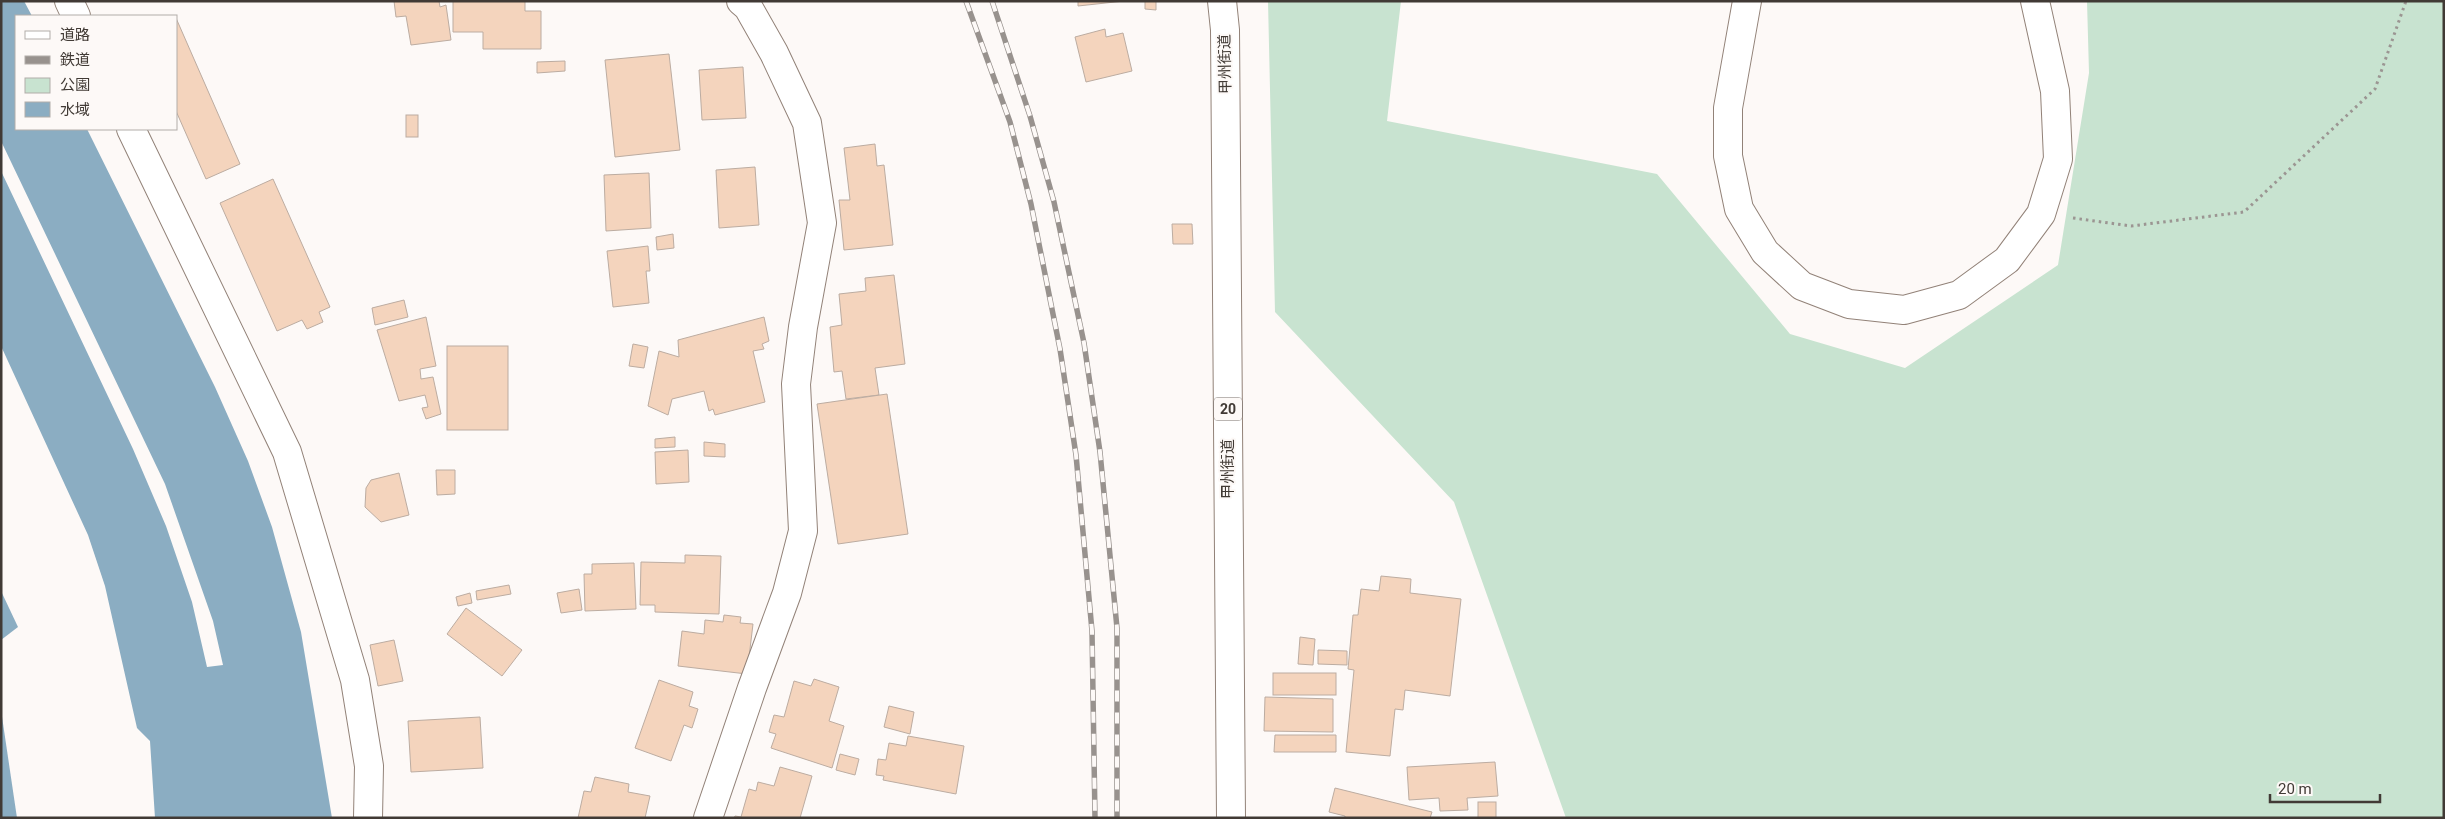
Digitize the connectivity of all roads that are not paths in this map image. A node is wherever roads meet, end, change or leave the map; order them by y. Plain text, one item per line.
1 (69, 1) edge
2 (741, 1) edge
3 (1222, 1) edge
4 (1747, 1) edge
5 (2035, 1) edge
6 (76, 15) edge
7 (130, 130) edge
8 (368, 818) edge
9 (708, 818) edge
10 (1231, 818) edge

1 - 6 main road
2 - 9 main road
3 - 10 main road, 甲州街道 / 20
4 - 5 main road
7 - 8 main road

